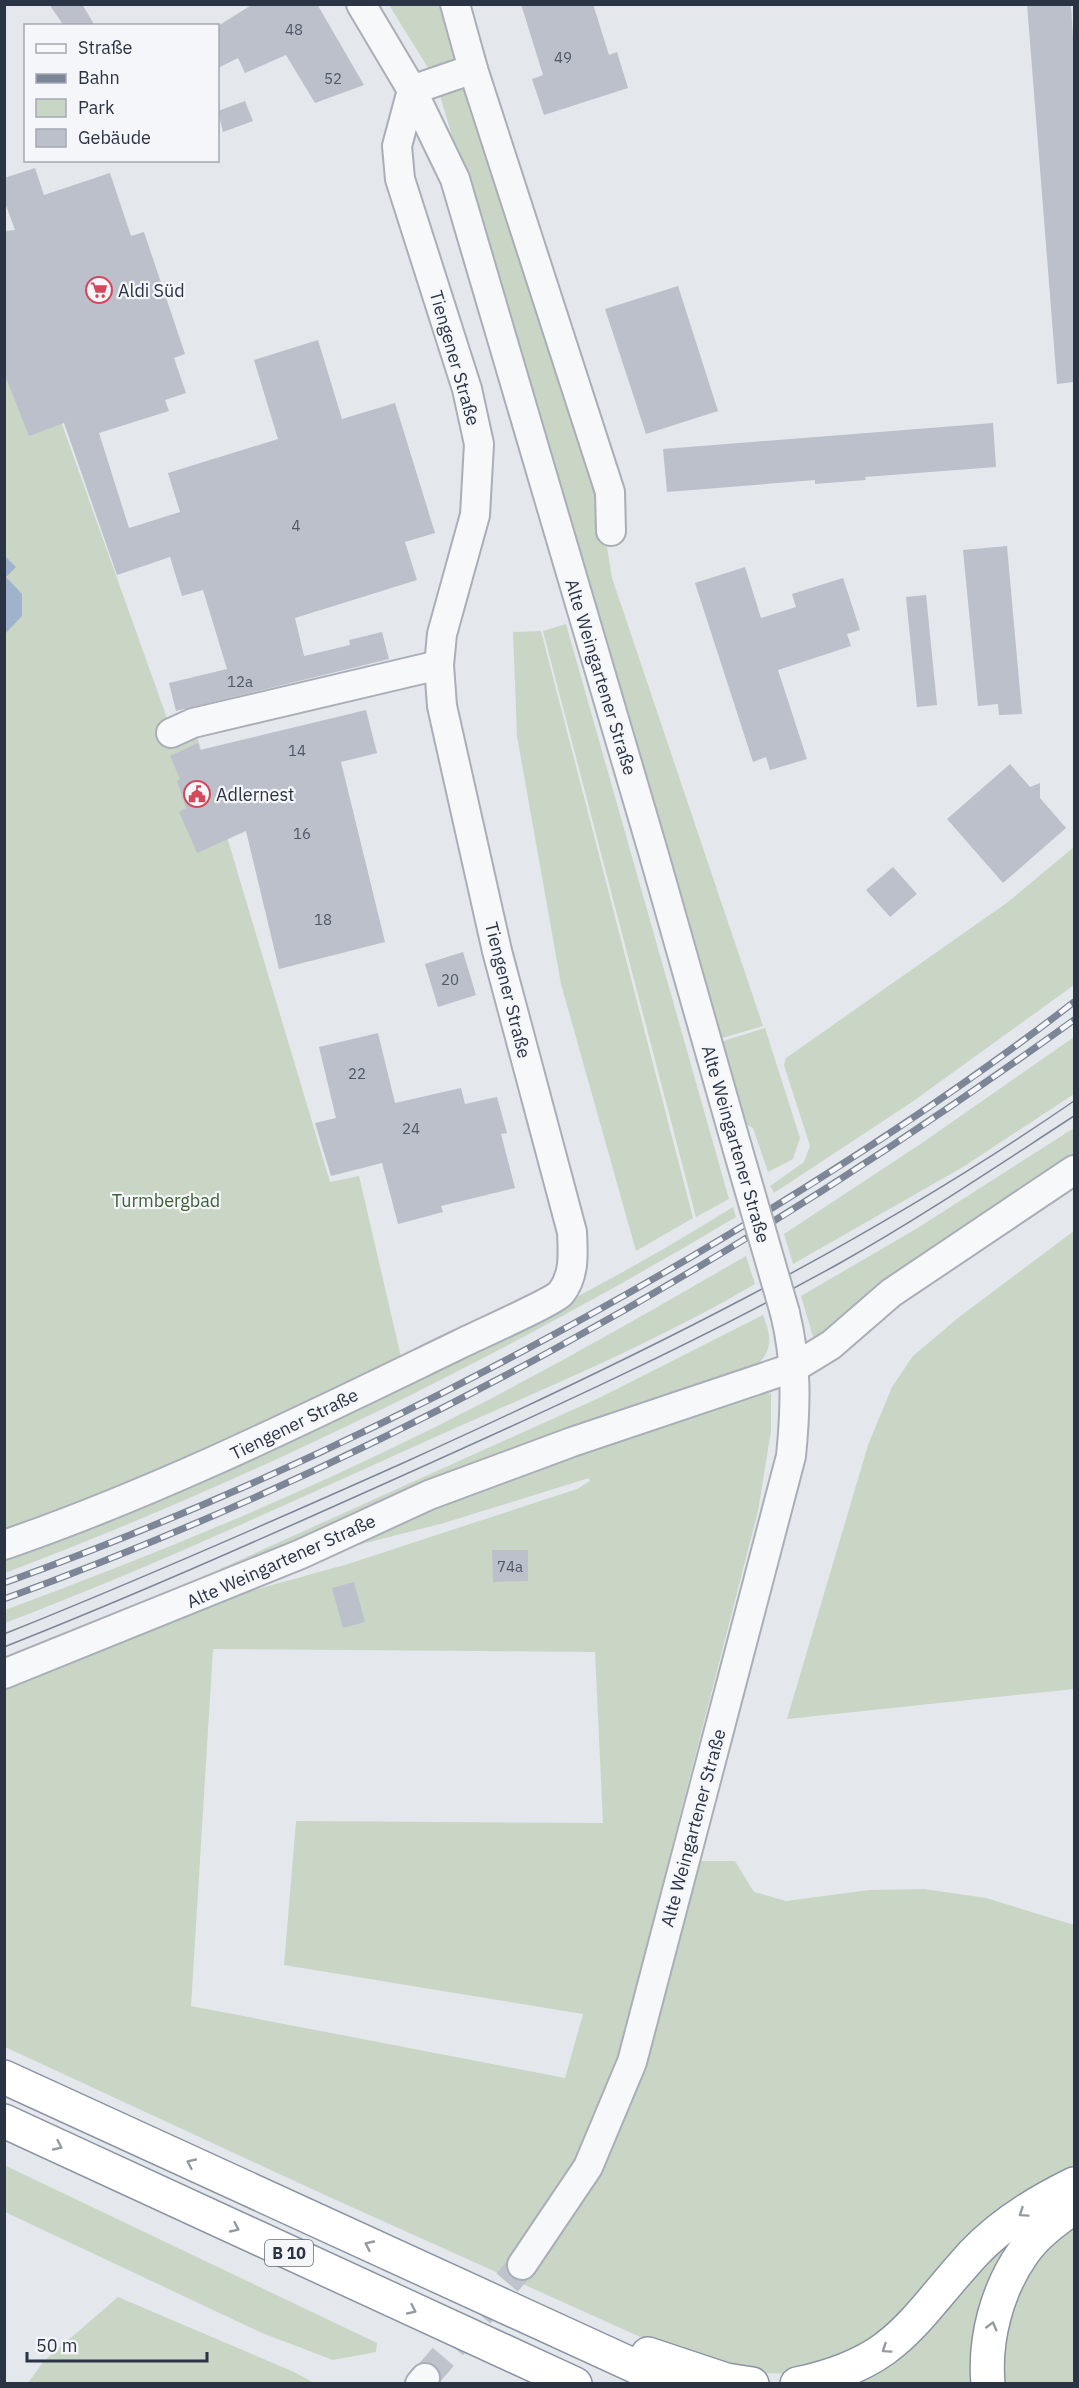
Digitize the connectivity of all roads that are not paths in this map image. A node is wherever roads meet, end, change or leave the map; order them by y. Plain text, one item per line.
1 (362, 4) edge
2 (455, 4) edge
3 (473, 69) junction
4 (412, 90) junction
5 (611, 531) dead end
6 (439, 665) junction
7 (171, 733) dead end
8 (1074, 1170) edge
9 (795, 1367) junction
10 (4, 1545) edge
11 (4, 1674) edge
12 (4, 2077) edge
13 (4, 2121) edge
14 (1074, 2184) edge
15 (1074, 2207) edge
16 (522, 2265) tunnel mouth
17 (498, 2304) junction
18 (575, 2384) edge
19 (674, 2384) edge
20 (752, 2384) edge
21 (797, 2384) edge
22 (988, 2384) edge

1 - 4 street, Alte Weingartener Straße
2 - 3 street
3 - 4 street
3 - 5 street
4 - 6 street, Tiengener Straße
4 - 9 street, Alte Weingartener Straße, bridge
6 - 7 street
6 - 10 street, Tiengener Straße
8 - 9 street
9 - 11 street, Alte Weingartener Straße
9 - 16 street, Alte Weingartener Straße
17 -> 12 highway, B 10
13 -> 18 highway, B 10
14 -> 21 highway
22 -> 15 highway
17 - 19 highway, B 10
17 - 20 highway

